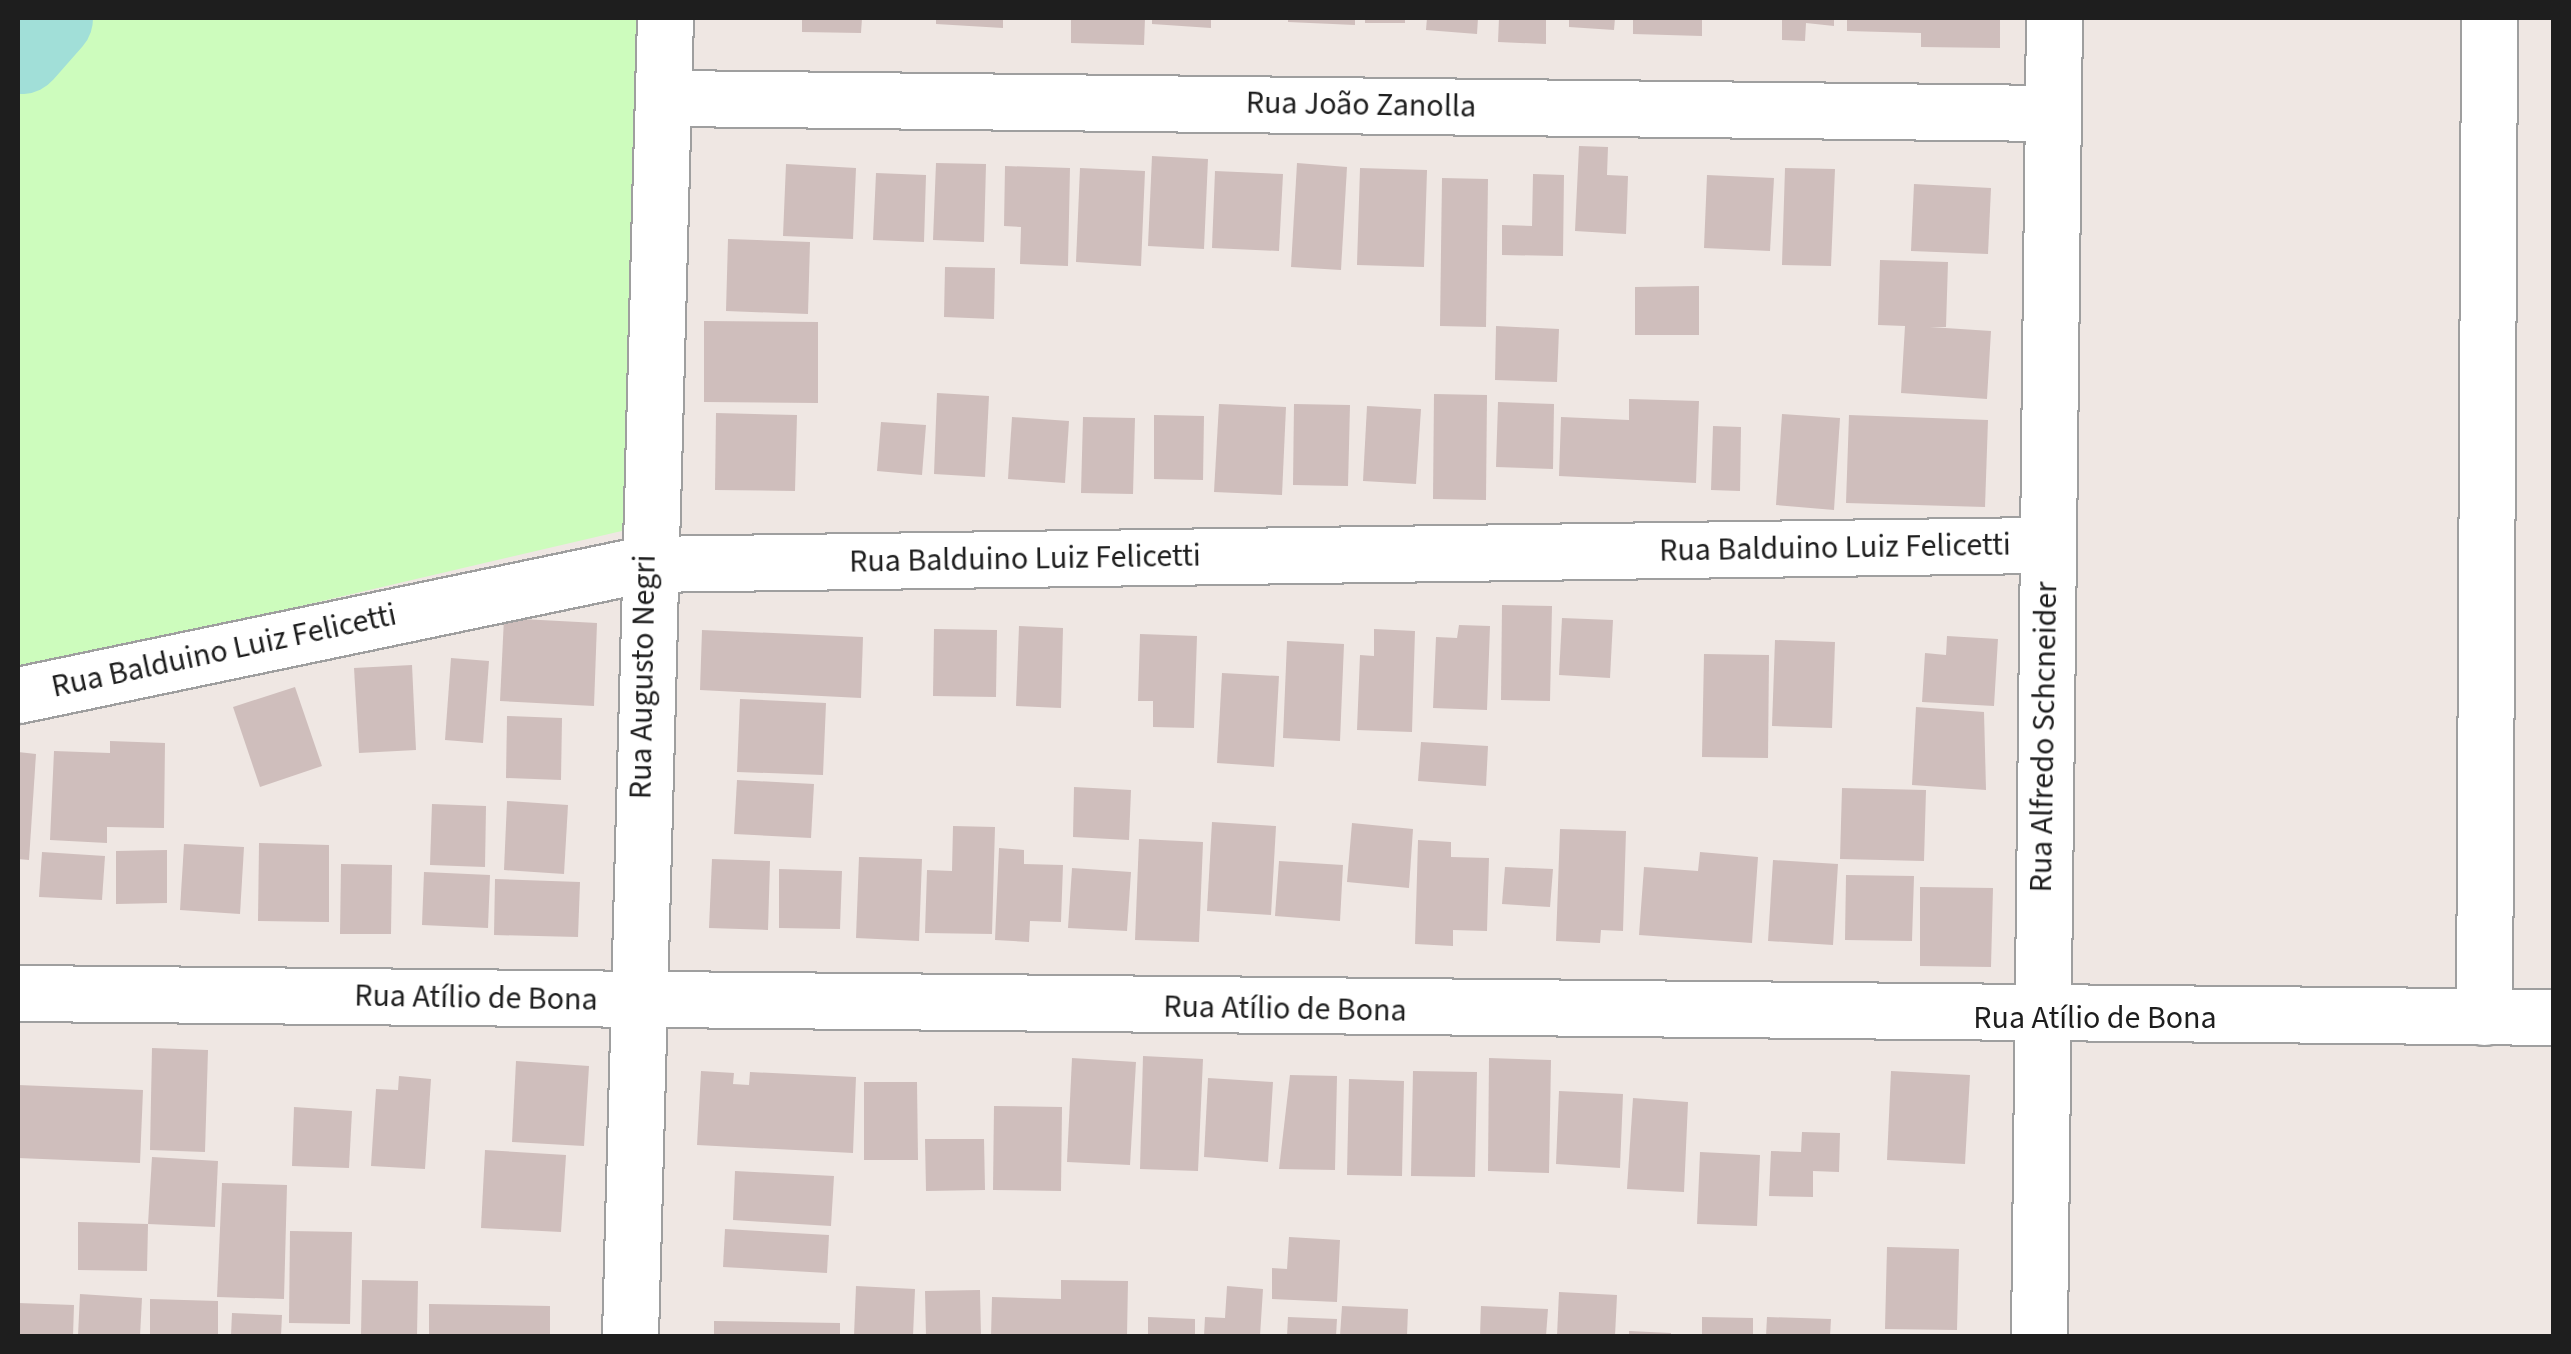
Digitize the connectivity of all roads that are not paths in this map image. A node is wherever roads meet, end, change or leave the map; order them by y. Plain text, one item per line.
1 (666, 18) edge
2 (2054, 18) edge
3 (2488, 18) edge
4 (668, 98) junction
5 (2053, 113) junction
6 (2047, 545) junction
7 (644, 564) junction
8 (18, 694) edge
9 (18, 992) edge
10 (636, 1000) junction
11 (2040, 1018) junction
12 (2484, 1018) junction
13 (2554, 1018) edge
14 (630, 1336) edge
15 (2040, 1336) edge

1 - 4 street, Rua Augusto Negri
2 - 5 street, Rua Alfredo Schcneider
3 - 12 street
4 - 5 street, Rua João Zanolla
4 - 7 street, Rua Augusto Negri
5 - 6 street, Rua Alfredo Schcneider
6 - 7 street, Rua Balduino Luiz Felicetti
6 - 11 street, Rua Alfredo Schcneider
7 - 8 street, Rua Balduino Luiz Felicetti
7 - 10 street, Rua Augusto Negri
9 - 10 street, Rua Atílio de Bona
10 - 11 street, Rua Atílio de Bona
10 - 14 street, Rua Augusto Negri
11 - 12 street, Rua Atílio de Bona
11 - 15 street, Rua Alfredo Schcneider
12 - 13 street, Rua Atílio de Bona

